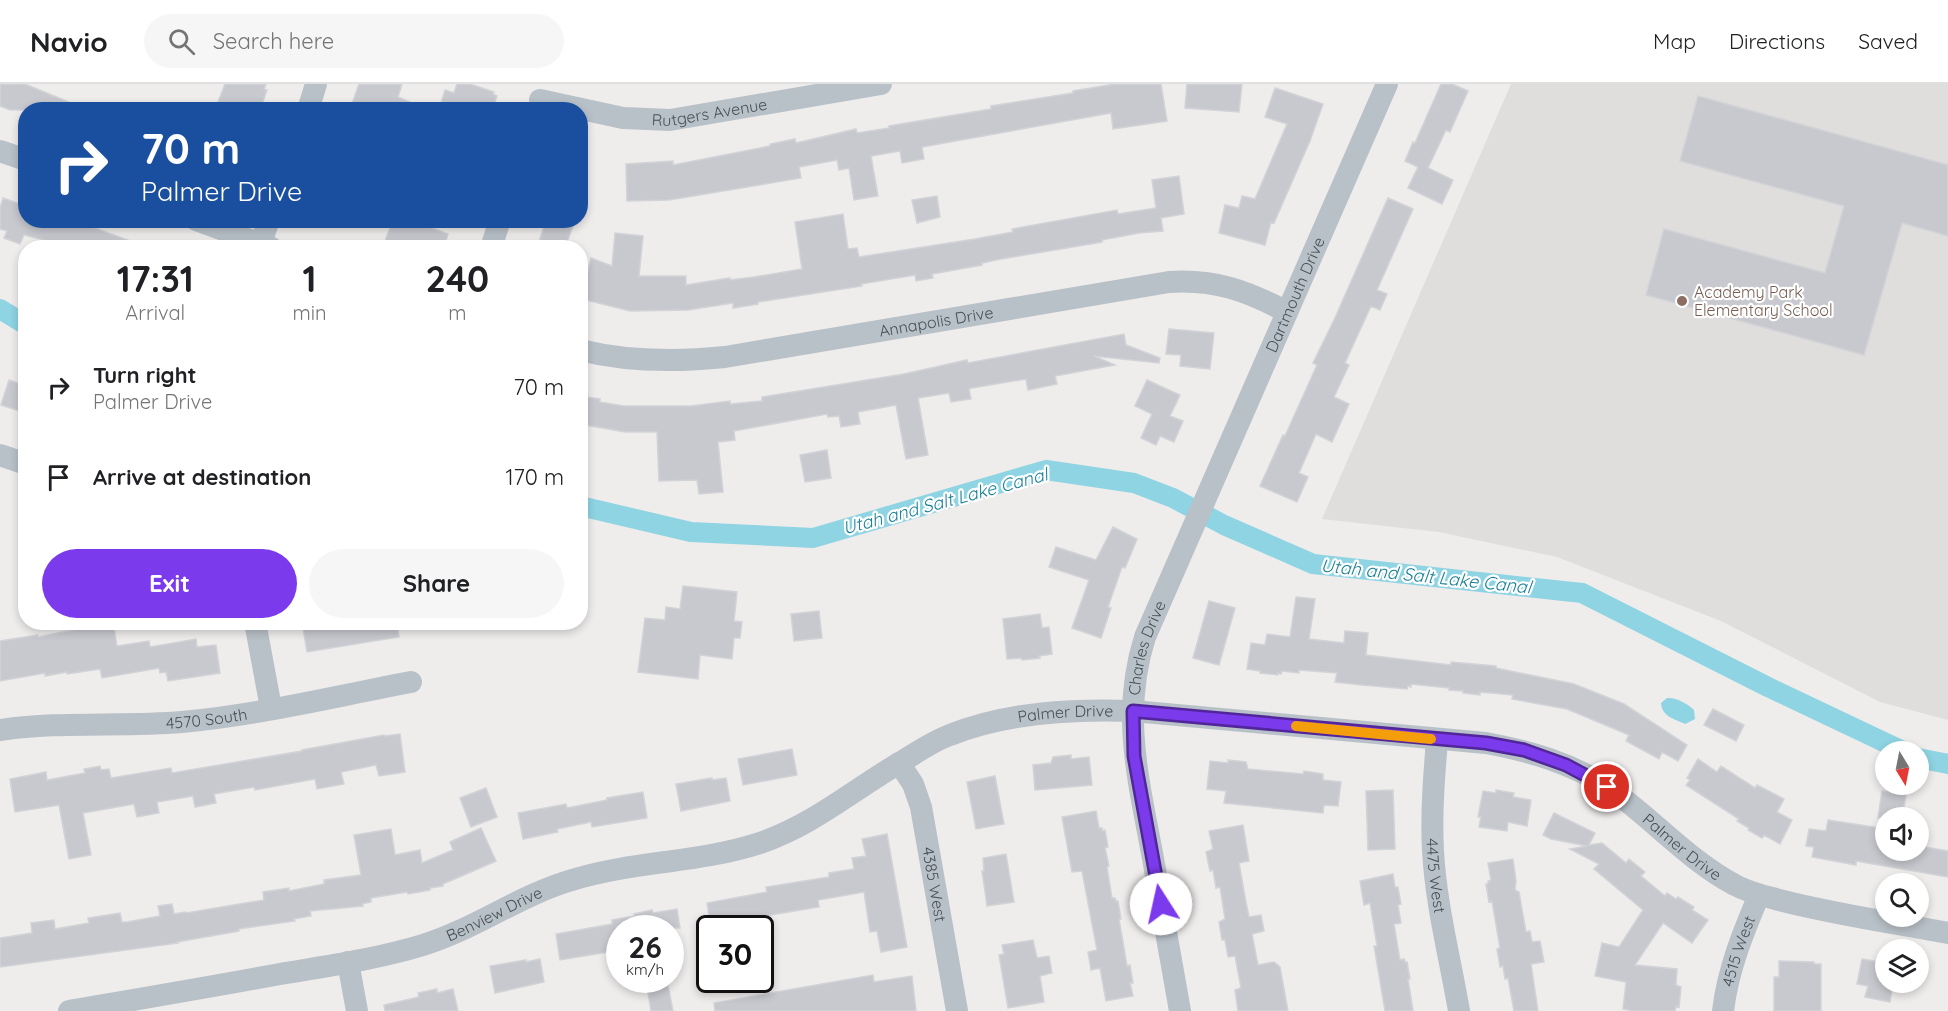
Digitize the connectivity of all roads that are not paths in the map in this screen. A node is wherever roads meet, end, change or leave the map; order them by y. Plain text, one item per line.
1 (316, 84) edge
2 (881, 84) edge
3 (1385, 84) edge
4 (541, 98) edge
5 (310, 102) edge
6 (557, 102) edge
7 (588, 109) edge
8 (0, 151) edge
9 (18, 157) edge
10 (219, 228) edge
11 (253, 240) edge
12 (1287, 312) junction
13 (588, 352) edge
14 (0, 455) edge
15 (18, 461) edge
16 (1202, 505) joint
17 (256, 630) edge
18 (411, 682) dead end
19 (271, 708) junction
20 (1133, 711) junction
21 (0, 730) edge
22 (1437, 740) junction
23 (898, 763) junction
24 (1759, 895) junction
25 (1948, 933) edge
26 (348, 962) junction
27 (69, 1011) edge
28 (357, 1011) edge
29 (957, 1011) edge
30 (1180, 1011) edge
31 (1459, 1011) edge
32 (1723, 1011) edge

1 - 5 street
2 - 7 street, Rutgers Avenue
3 - 12 street, Dartmouth Drive
4 - 6 street, Rutgers Avenue
8 - 9 street
10 - 11 street
12 - 13 street, Annapolis Drive
12 - 16 street, Dartmouth Drive
14 - 15 street
16 - 20 street, Charles Drive
17 - 19 street
18 - 19 street, 4570 South
19 - 21 street, 4570 South
20 - 22 street, Palmer Drive
20 - 23 street, Palmer Drive
20 - 30 street, Charles Drive
22 - 24 street, Palmer Drive
22 - 31 street, 4475 West
23 - 26 street, Benview Drive
23 - 29 street, 4385 West
24 - 25 street, Palmer Drive
24 - 32 street, 4515 West
26 - 27 street, Benview Drive
26 - 28 street

